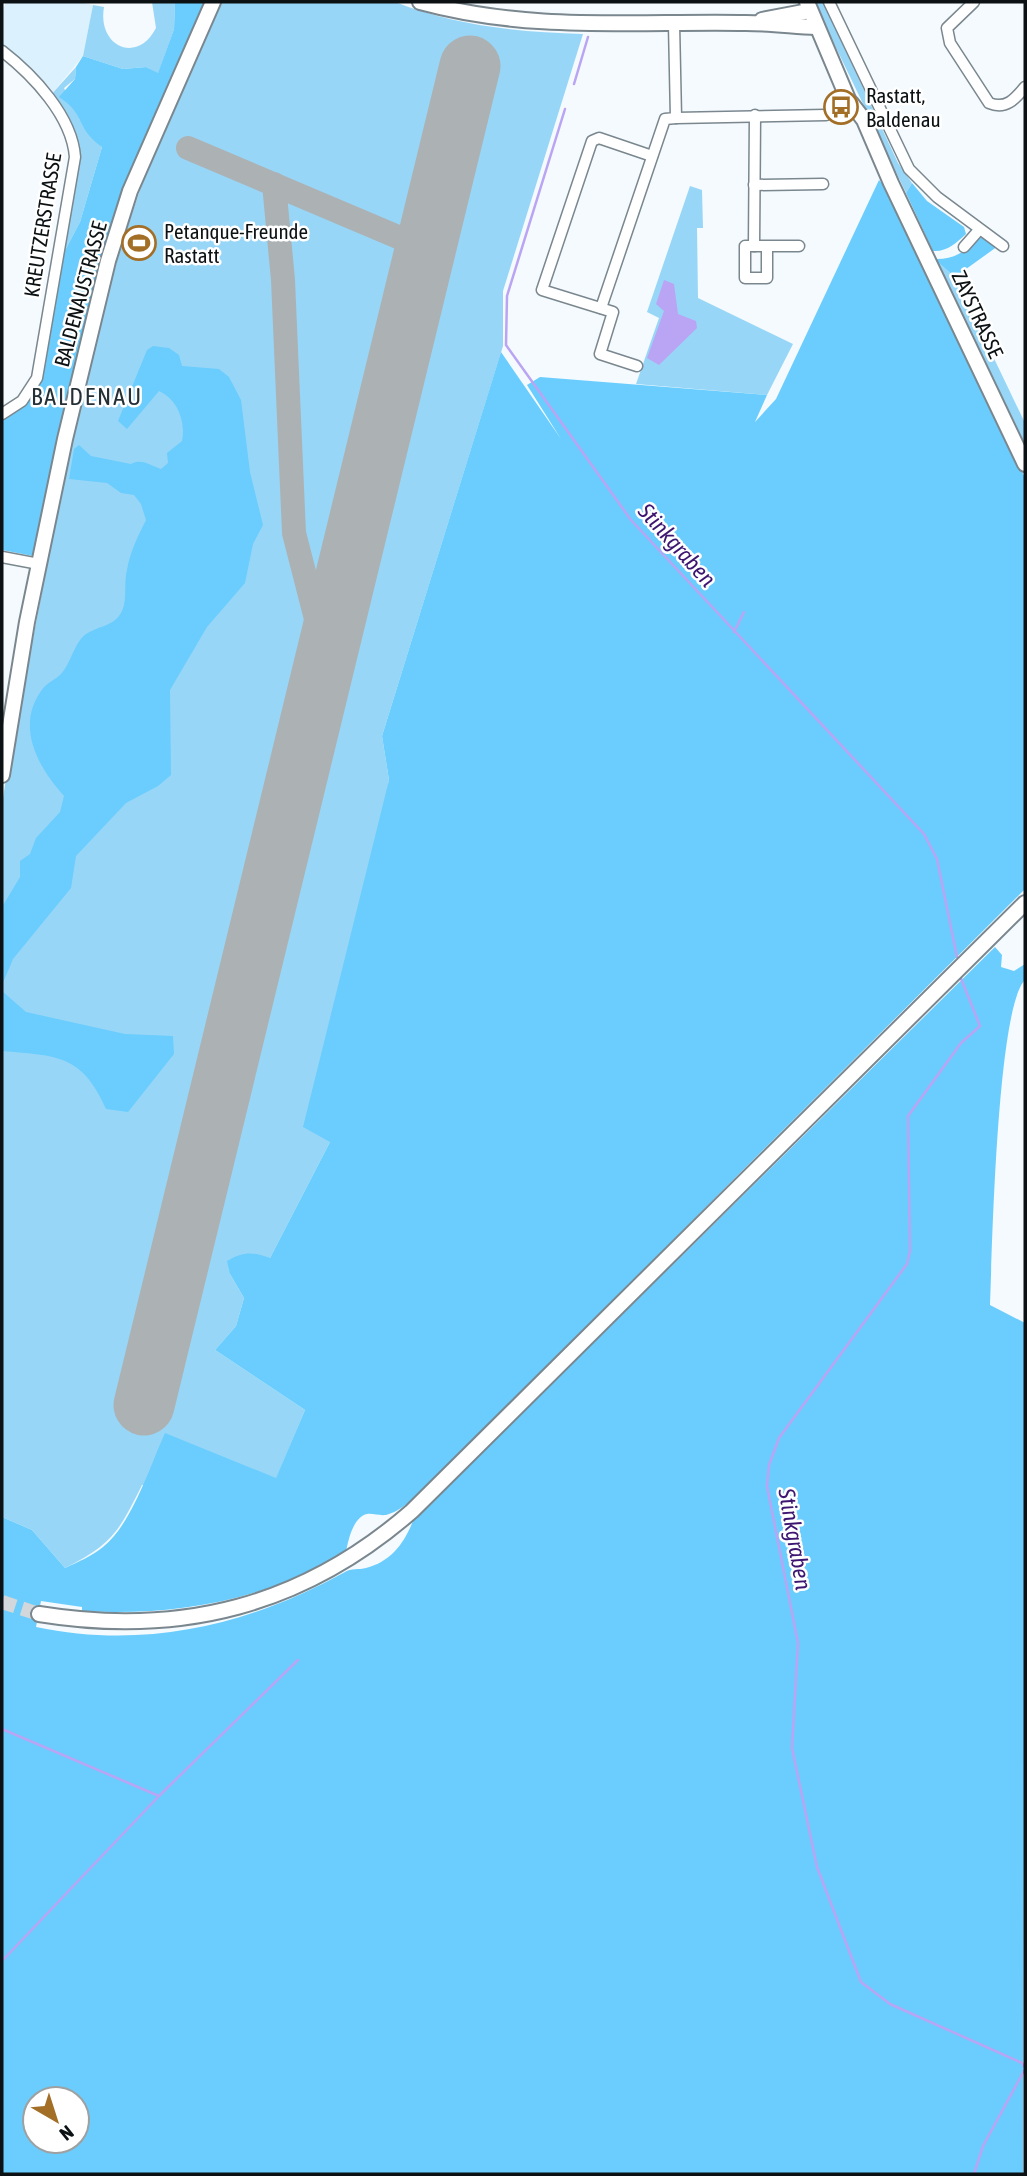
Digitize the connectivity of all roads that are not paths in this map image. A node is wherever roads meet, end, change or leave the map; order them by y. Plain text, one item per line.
1 (213, 2) edge
2 (420, 2) edge
3 (830, 2) edge
4 (974, 2) edge
5 (440, 4) edge
6 (806, 5) edge
7 (749, 23) junction
8 (674, 24) junction
9 (816, 27) junction
10 (2, 51) edge
11 (1025, 87) edge
12 (826, 114) dead end
13 (755, 116) junction
14 (676, 118) junction
15 (652, 156) junction
16 (754, 184) junction
17 (823, 184) dead end
18 (979, 230) junction
19 (754, 246) junction
20 (767, 246) junction
21 (799, 246) dead end
22 (1003, 246) dead end
23 (964, 247) dead end
24 (601, 308) junction
25 (637, 366) dead end
26 (2, 414) edge
27 (1025, 464) edge
28 (2, 556) edge
29 (39, 564) junction
30 (2, 775) edge
31 (1025, 903) edge
32 (39, 1614) tunnel mouth

1 - 29 street, BALDENAUSTRASSE
2 - 5 street
3 - 18 street
4 - 11 street
5 - 8 street
6 - 7 street
6 - 9 street, ZAYSTRASSE
7 - 8 street
7 - 9 street
8 - 14 street
9 - 27 street, ZAYSTRASSE
10 - 26 street, KREUTZERSTRASSE
12 - 13 street
13 - 14 street
13 - 16 street
14 - 15 street
15 - 24 street
15 - 24 street
16 - 17 street
16 - 19 street
18 - 22 street
18 - 23 street
19 - 20 street
19 - 20 street
20 - 21 street
24 - 25 street
28 - 29 street
29 - 30 street, BALDENAUSTRASSE
31 - 32 street

